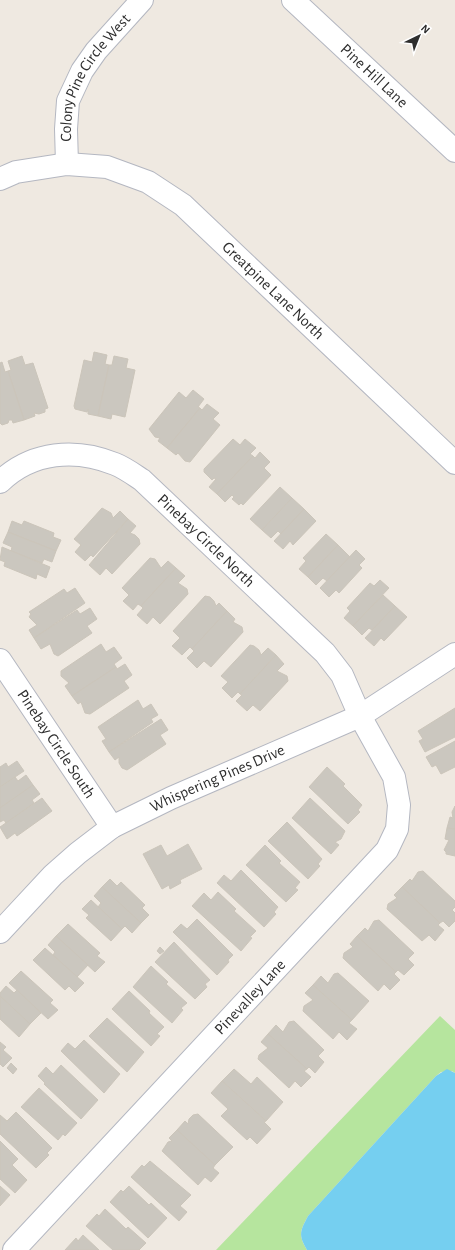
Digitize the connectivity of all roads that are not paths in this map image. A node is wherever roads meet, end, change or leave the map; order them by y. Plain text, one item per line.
1 (142, 0) edge
2 (293, 0) edge
3 (455, 151) edge
4 (67, 164) junction
5 (0, 178) edge
6 (455, 463) edge
7 (2, 479) edge
8 (455, 654) edge
9 (0, 660) edge
10 (360, 716) junction
11 (112, 827) junction
12 (0, 932) edge
13 (14, 1250) edge

1 - 4 street, Colony Pine Circle West
2 - 3 street, Pine Hill Lane
4 - 5 street, Greatpine Lane North
4 - 6 street, Greatpine Lane North
7 - 10 street, Pinebay Circle North
8 - 10 street, Whispering Pines Drive
9 - 11 street, Pinebay Circle South
10 - 11 street, Whispering Pines Drive
10 - 13 street, Pinevalley Lane
11 - 12 street, Whispering Pines Drive

